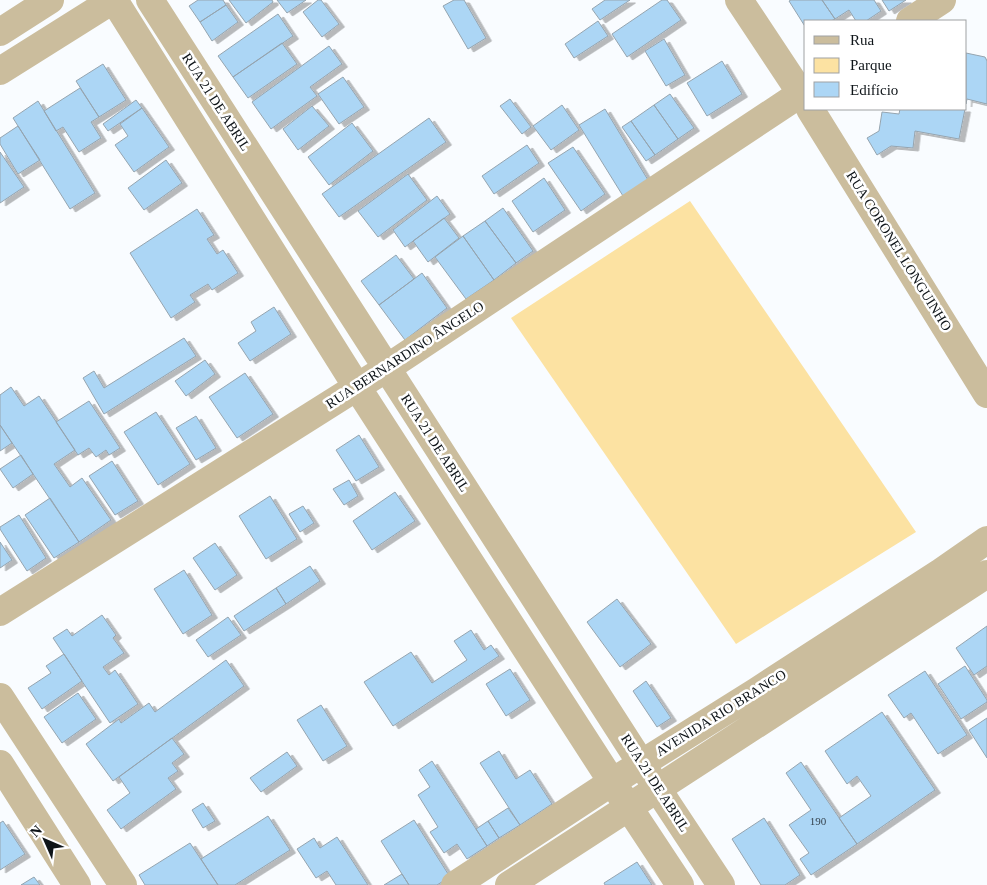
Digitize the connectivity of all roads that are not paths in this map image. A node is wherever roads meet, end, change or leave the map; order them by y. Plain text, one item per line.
1 (50, 0) edge
2 (114, 0) edge
3 (150, 0) edge
4 (739, 0) edge
5 (942, 0) edge
6 (912, 20) edge
7 (0, 32) edge
8 (0, 71) edge
9 (200, 78) junction
10 (804, 95) edge
11 (174, 96) junction
12 (804, 99) edge
13 (813, 110) edge
14 (318, 260) junction
15 (287, 276) junction
16 (387, 368) junction
17 (357, 387) junction
18 (987, 394) edge
19 (987, 540) edge
20 (941, 572) junction
21 (987, 574) edge
22 (956, 594) junction
23 (0, 612) edge
24 (757, 691) junction
25 (0, 697) edge
26 (773, 714) junction
27 (642, 763) junction
28 (0, 764) edge
29 (612, 782) junction
30 (657, 788) junction
31 (629, 807) junction
32 (77, 885) edge
33 (123, 885) edge
34 (455, 885) edge
35 (509, 885) edge
36 (680, 885) edge
37 (721, 885) edge

1 - 7 street
2 - 8 street
2 - 11 street
3 - 9 street, RUA 21 DE ABRIL
4 - 10 street, RUA CORONEL LONGUINHO
5 - 6 street
9 - 11 street
9 - 14 street, RUA 21 DE ABRIL
11 - 15 street
12 - 16 street, RUA BERNARDINO ÂNGELO
13 - 18 street, RUA CORONEL LONGUINHO
14 - 15 street
14 - 16 street, RUA 21 DE ABRIL
15 - 17 street
16 - 17 street, RUA BERNARDINO ÂNGELO
16 - 27 street, RUA 21 DE ABRIL
17 - 23 street, RUA BERNARDINO ÂNGELO
17 - 29 street
19 - 20 street, AVENIDA RIO BRANCO
20 - 22 street
20 - 24 street, AVENIDA RIO BRANCO
21 - 22 street, AVENIDA RIO BRANCO
22 - 26 street, AVENIDA RIO BRANCO
24 - 26 street
24 - 27 street, AVENIDA RIO BRANCO
25 - 33 street
26 - 30 street, AVENIDA RIO BRANCO
27 - 29 street, AVENIDA RIO BRANCO
27 - 30 street, RUA 21 DE ABRIL
28 - 32 street
29 - 31 street
29 - 34 street, AVENIDA RIO BRANCO
30 - 31 street, AVENIDA RIO BRANCO
30 - 37 street, RUA 21 DE ABRIL
31 - 35 street, AVENIDA RIO BRANCO
31 - 36 street

